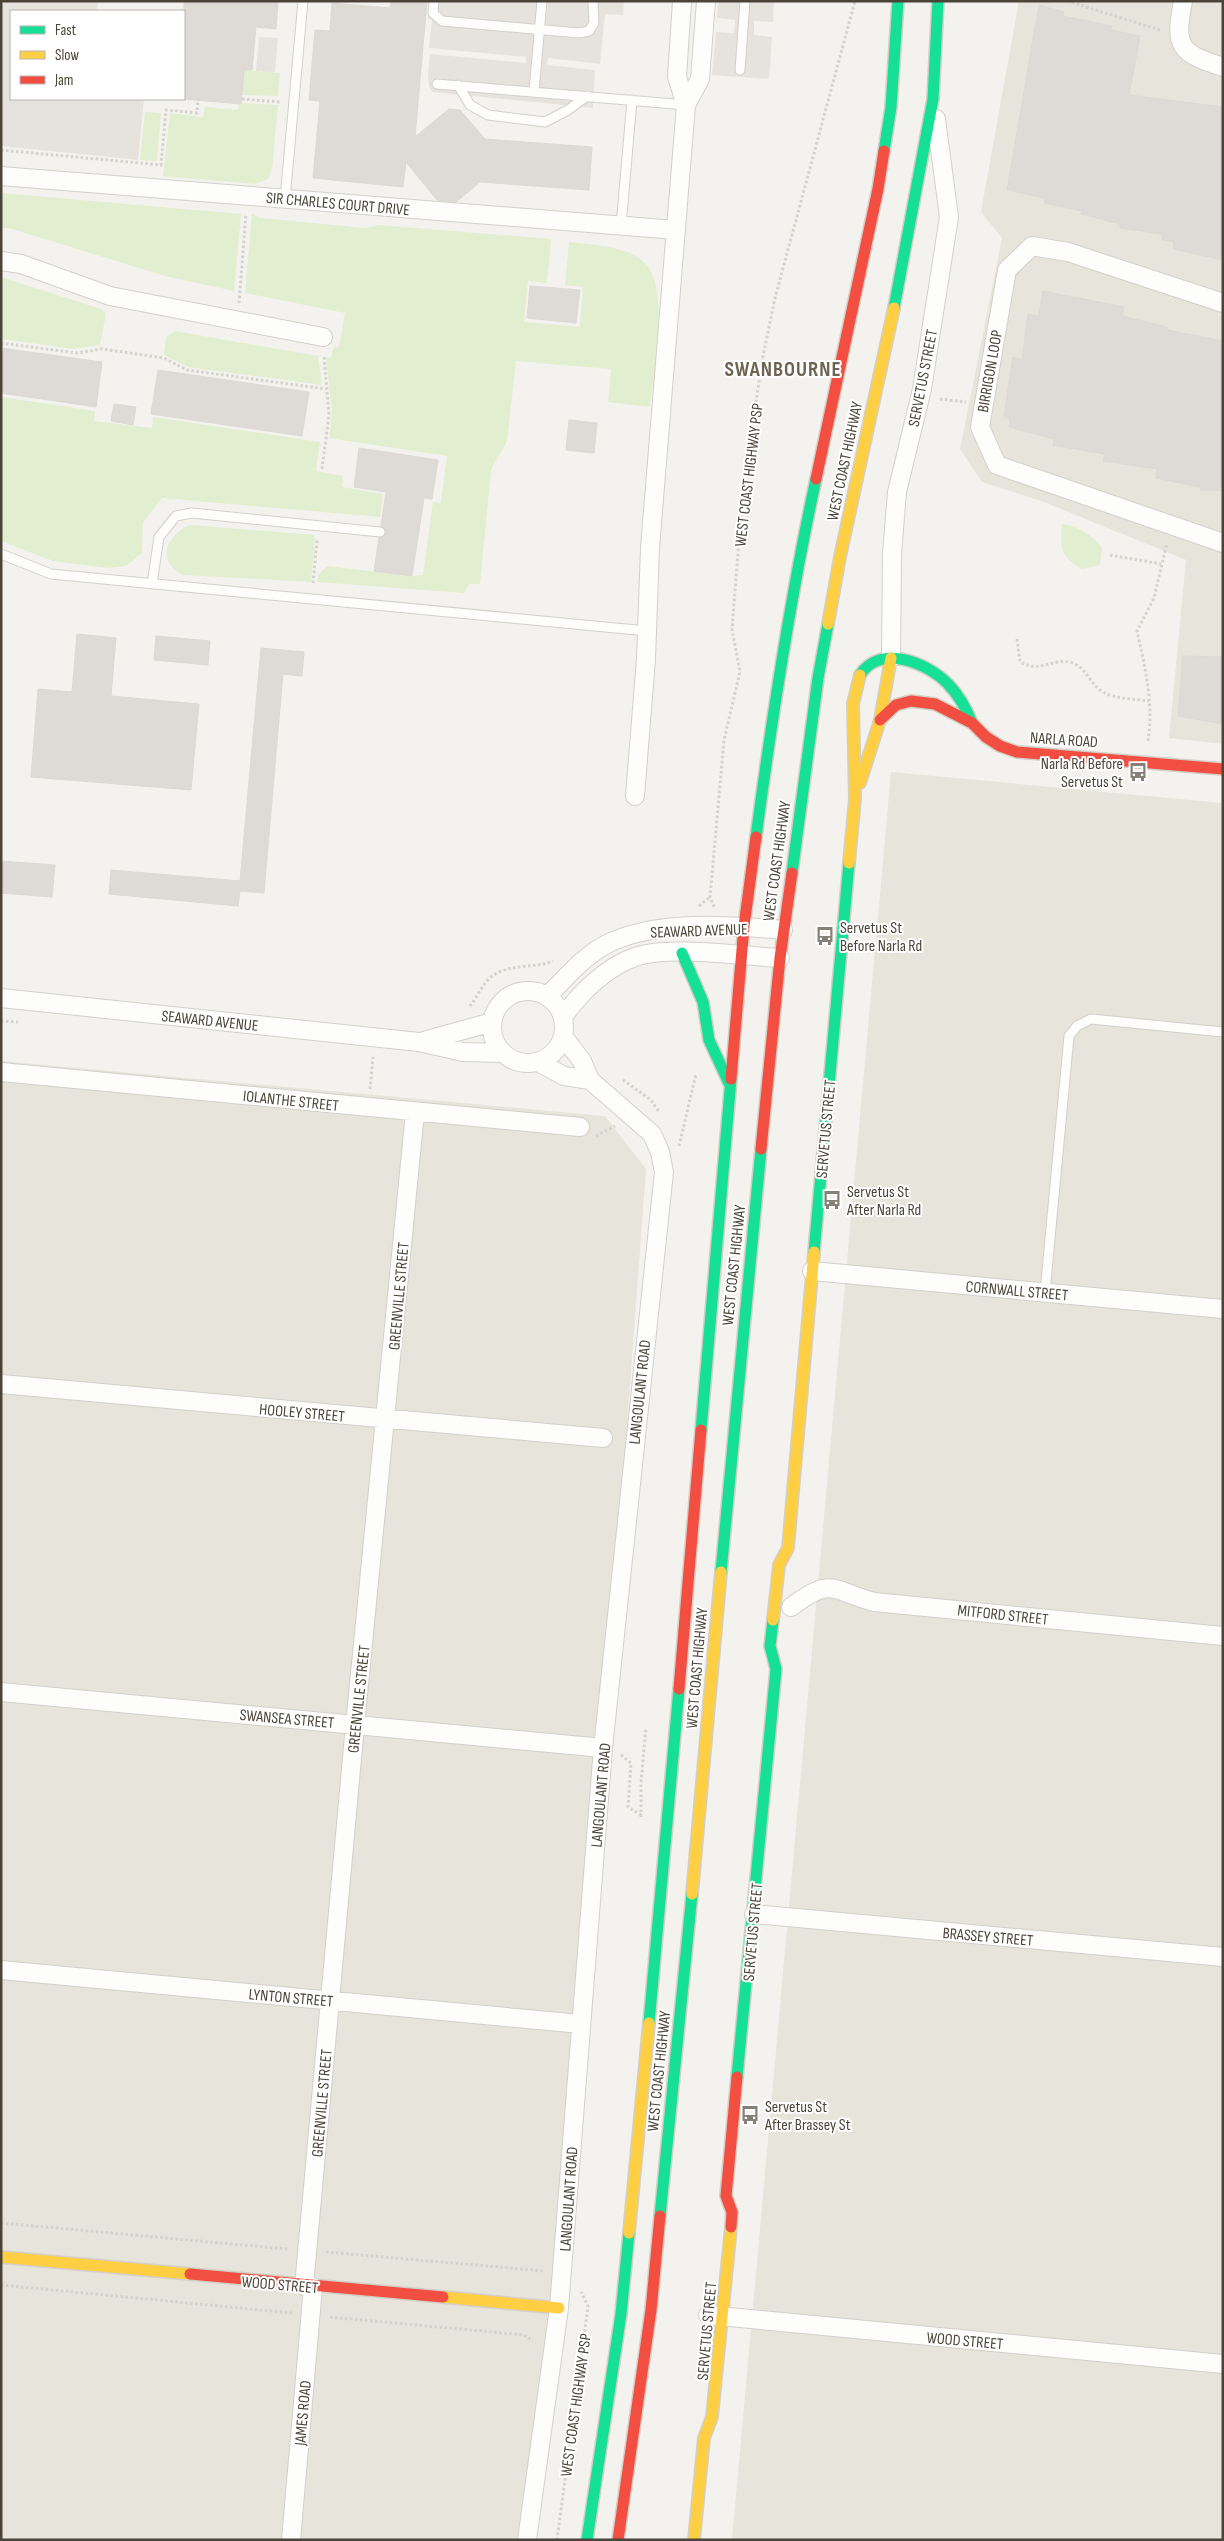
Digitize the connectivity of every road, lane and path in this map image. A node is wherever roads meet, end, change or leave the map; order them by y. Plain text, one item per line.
1 (303, 1) edge
2 (434, 1) edge
3 (542, 1) edge
4 (593, 1) edge
5 (682, 1) edge
6 (706, 1) edge
7 (745, 1) edge
8 (854, 1) edge
9 (898, 1) edge
10 (938, 1) edge
11 (1067, 1) edge
12 (1183, 1) edge
13 (539, 29) junction
14 (1177, 31) junction
15 (1223, 67) edge
16 (740, 70) dead end
17 (437, 84) dead end
18 (458, 85) junction
19 (534, 91) junction
20 (281, 94) dead end
21 (587, 96) junction
22 (242, 99) dead end
23 (933, 99) junction
24 (198, 100) dead end
25 (632, 100) junction
26 (281, 102) junction
27 (686, 105) junction
28 (280, 112) dead end
29 (1, 150) edge
30 (161, 165) junction
31 (160, 171) dead end
32 (1, 176) edge
33 (248, 196) junction
34 (285, 199) junction
35 (621, 226) junction
36 (676, 230) junction
37 (1, 261) edge
38 (1223, 303) edge
39 (238, 320) junction
40 (322, 337) joint
41 (1, 342) edge
42 (762, 361) junction
43 (819, 372) dead end
44 (326, 389) junction
45 (936, 398) dead end
46 (964, 401) dead end
47 (322, 469) dead end
48 (1172, 525) junction
49 (319, 526) junction
50 (380, 532) dead end
51 (1223, 543) edge
52 (1, 554) edge
53 (1110, 555) dead end
54 (1161, 564) junction
55 (152, 584) junction
56 (312, 599) junction
57 (647, 631) junction
58 (1017, 639) dead end
59 (890, 658) junction
60 (1149, 701) junction
61 (880, 720) junction
62 (972, 723) junction
63 (1145, 762) junction
64 (1223, 769) edge
65 (635, 796) dead end
66 (855, 799) junction
67 (694, 908) dead end
68 (744, 926) junction
69 (783, 930) junction
70 (682, 953) junction
71 (741, 956) junction
72 (780, 958) junction
73 (555, 960) dead end
74 (547, 996) junction
75 (1, 998) edge
76 (467, 1009) dead end
77 (563, 1017) junction
78 (492, 1022) junction
79 (1223, 1032) edge
80 (563, 1036) junction
81 (375, 1038) junction
82 (419, 1042) junction
83 (503, 1053) junction
84 (538, 1062) junction
85 (1, 1072) edge
86 (590, 1080) junction
87 (730, 1084) junction
88 (370, 1094) dead end
89 (415, 1112) junction
90 (580, 1126) dead end
91 (812, 1271) junction
92 (1044, 1292) junction
93 (1223, 1309) edge
94 (1, 1384) edge
95 (386, 1420) junction
96 (603, 1438) dead end
97 (788, 1548) junction
98 (795, 1566) dead end
99 (791, 1605) dead end
100 (1223, 1636) edge
101 (783, 1654) dead end
102 (776, 1668) junction
103 (1, 1692) edge
104 (355, 1725) junction
105 (603, 1748) junction
106 (620, 1754) dead end
107 (641, 1815) dead end
108 (754, 1914) junction
109 (1223, 1957) edge
110 (1, 1970) edge
111 (330, 2000) junction
112 (581, 2024) junction
113 (726, 2196) junction
114 (717, 2210) dead end
115 (1, 2257) edge
116 (1, 2285) edge
117 (308, 2287) junction
118 (580, 2290) dead end
119 (559, 2308) junction
120 (310, 2315) junction
121 (711, 2315) junction
122 (533, 2341) dead end
123 (1223, 2364) edge
124 (698, 2418) dead end
125 (704, 2438) junction
126 (291, 2540) edge
127 (527, 2540) edge
128 (556, 2540) edge
129 (587, 2540) edge
130 (618, 2540) edge
131 (694, 2540) edge

1 - 34 lane
2 - 13 lane
3 - 13 lane
4 - 13 lane
5 - 27 street
6 - 27 street
7 - 16 lane
8 - 42 path, WEST COAST HIGHWAY PSP
9 - 68 main road, WEST COAST HIGHWAY
10 - 23 main road, WEST COAST HIGHWAY
11 - 14 path
12 - 14 street
13 - 19 lane
14 - 15 street
17 - 18 lane
18 - 19 lane
18 - 21 lane
19 - 21 lane
20 - 26 path
21 - 25 lane
22 - 26 path
23 - 59 street, SERVETUS STREET
23 - 69 main road, WEST COAST HIGHWAY
24 - 30 path
25 - 27 lane
25 - 35 lane
26 - 28 path
27 - 36 street
29 - 30 path
30 - 31 path
32 - 33 street, SIR CHARLES COURT DRIVE
33 - 34 street, SIR CHARLES COURT DRIVE
33 - 39 path
34 - 35 street, SIR CHARLES COURT DRIVE
35 - 36 street, SIR CHARLES COURT DRIVE
36 - 57 street
37 - 39 street
38 - 48 street, BIRRIGON LOOP
39 - 40 street
40 - 44 path
41 - 44 path
42 - 43 path
42 - 67 path, WEST COAST HIGHWAY PSP
44 - 47 path
45 - 46 path
48 - 51 street, BIRRIGON LOOP
48 - 54 path
49 - 50 lane
49 - 55 lane
49 - 56 path
52 - 55 lane
53 - 54 path
54 - 60 path
55 - 56 lane
56 - 57 lane
57 - 65 street
58 - 60 path
59 - 61 main road, SERVETUS STREET
59 - 62 main road, NARLA ROAD
59 - 66 main road, SERVETUS STREET
60 - 63 path
61 - 62 main road, NARLA ROAD
61 - 66 main road, SERVETUS STREET
62 - 63 main road, NARLA ROAD
63 - 64 main road, NARLA ROAD
66 - 91 main road, SERVETUS STREET
68 - 69 street, SEAWARD AVENUE
68 - 71 main road, WEST COAST HIGHWAY
68 - 74 street, SEAWARD AVENUE
69 - 72 main road, WEST COAST HIGHWAY
70 - 71 street, SEAWARD AVENUE
70 - 77 street, SEAWARD AVENUE
70 - 87 main road
71 - 72 street, SEAWARD AVENUE
71 - 87 main road, WEST COAST HIGHWAY
72 - 130 main road, WEST COAST HIGHWAY
73 - 76 path
74 - 77 street
74 - 78 street
75 - 81 street, SEAWARD AVENUE
77 - 80 street
78 - 82 street, SEAWARD AVENUE
78 - 83 street
79 - 92 lane
80 - 84 street
80 - 86 street, LANGOULANT ROAD
81 - 82 street, SEAWARD AVENUE
81 - 88 path
82 - 83 street, SEAWARD AVENUE
83 - 84 street
84 - 86 street
85 - 89 street, IOLANTHE STREET
86 - 105 street, LANGOULANT ROAD
87 - 129 main road, WEST COAST HIGHWAY
89 - 90 street, IOLANTHE STREET
89 - 95 street, GREENVILLE STREET
91 - 92 street, CORNWALL STREET
91 - 97 main road, SERVETUS STREET
92 - 93 street, CORNWALL STREET
94 - 95 street, HOOLEY STREET
95 - 96 street, HOOLEY STREET
95 - 104 street, GREENVILLE STREET
97 - 98 main road, SERVETUS STREET
97 - 102 main road, SERVETUS STREET
99 - 100 street, MITFORD STREET
101 - 102 main road, SERVETUS STREET
102 - 108 main road, SERVETUS STREET
103 - 104 street, SWANSEA STREET
104 - 105 street, SWANSEA STREET
104 - 111 street, GREENVILLE STREET
105 - 112 street, LANGOULANT ROAD
106 - 107 path
108 - 109 street, BRASSEY STREET
108 - 113 main road, SERVETUS STREET
110 - 111 street, LYNTON STREET
111 - 112 street, LYNTON STREET
111 - 117 street, GREENVILLE STREET
112 - 119 street, LANGOULANT ROAD
113 - 114 main road, SERVETUS STREET
113 - 121 main road, SERVETUS STREET
115 - 117 main road, WOOD STREET
116 - 120 path
117 - 119 main road, WOOD STREET
117 - 120 street, JAMES ROAD
118 - 128 path, WEST COAST HIGHWAY PSP
119 - 127 street, LANGOULANT ROAD
120 - 122 path
120 - 126 street, JAMES ROAD
121 - 123 street, WOOD STREET
121 - 125 main road, SERVETUS STREET
124 - 125 main road, SERVETUS STREET
125 - 131 main road, SERVETUS STREET

